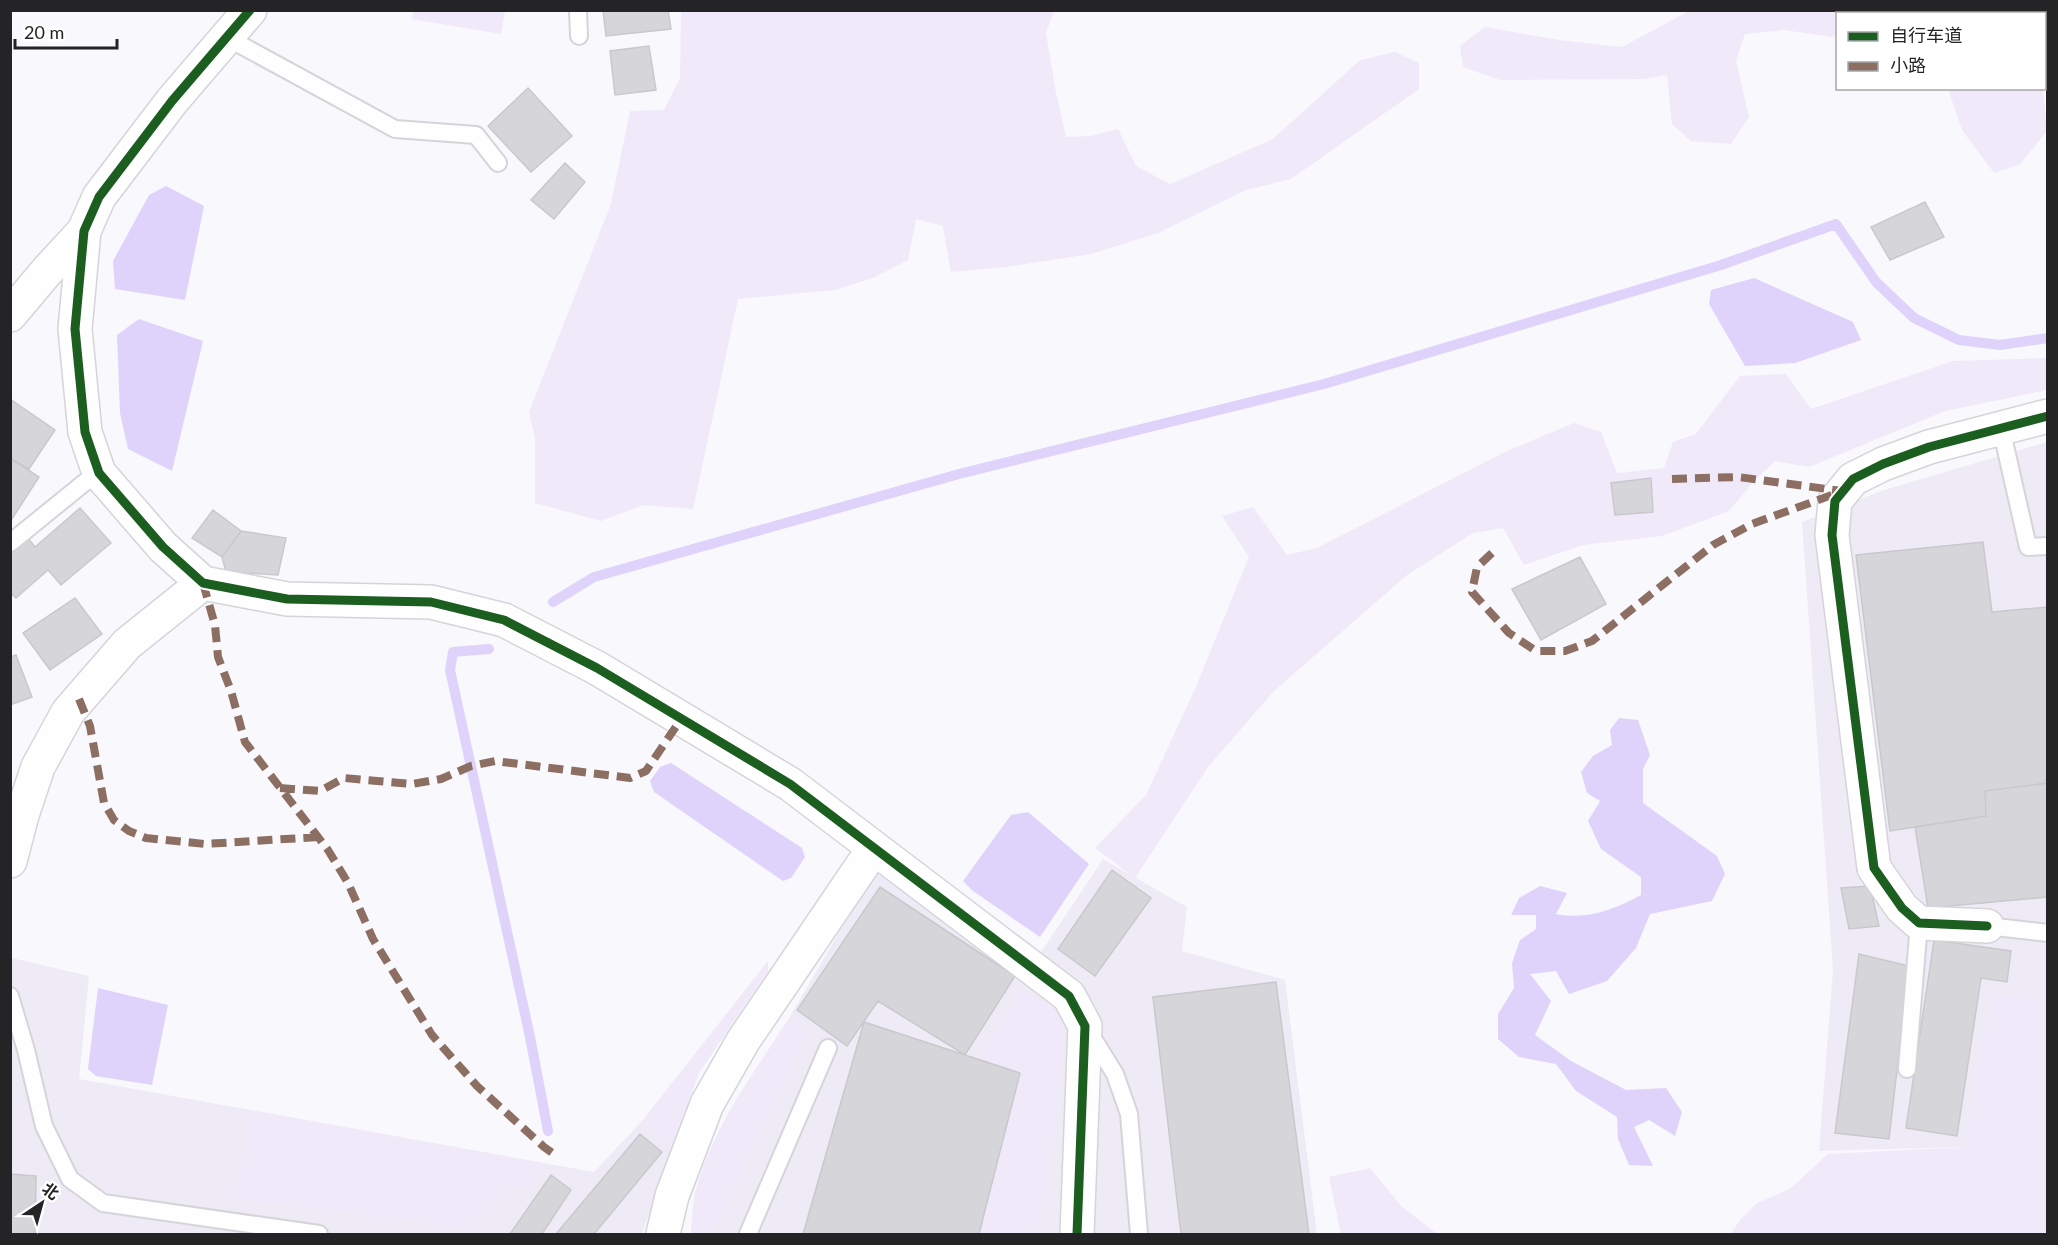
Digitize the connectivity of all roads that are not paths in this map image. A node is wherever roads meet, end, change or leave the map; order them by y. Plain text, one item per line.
1 (578, 10) edge
2 (236, 20) edge
3 (579, 36) dead end
4 (498, 164) dead end
5 (84, 231) junction
6 (10, 315) edge
7 (2048, 416) edge
8 (2001, 428) junction
9 (99, 473) junction
10 (10, 543) edge
11 (2048, 546) edge
12 (203, 583) junction
13 (874, 848) junction
14 (10, 861) edge
15 (1919, 922) junction
16 (1987, 926) joint
17 (2048, 933) edge
18 (10, 996) edge
19 (1085, 1026) junction
20 (828, 1048) dead end
21 (1907, 1069) dead end
22 (319, 1234) edge
23 (663, 1234) edge
24 (748, 1234) edge
25 (1077, 1234) edge
26 (1139, 1234) edge

1 - 3 lane
2 - 4 lane
2 - 5 street
5 - 6 street
5 - 9 street
7 - 8 street
8 - 11 lane
8 - 15 street
9 - 10 lane
9 - 12 street
12 - 13 street
12 - 14 street
13 - 19 street
13 - 23 street
15 - 16 street
15 - 21 lane
16 - 17 lane
18 - 22 lane
19 - 25 street
19 - 26 lane
20 - 24 lane

